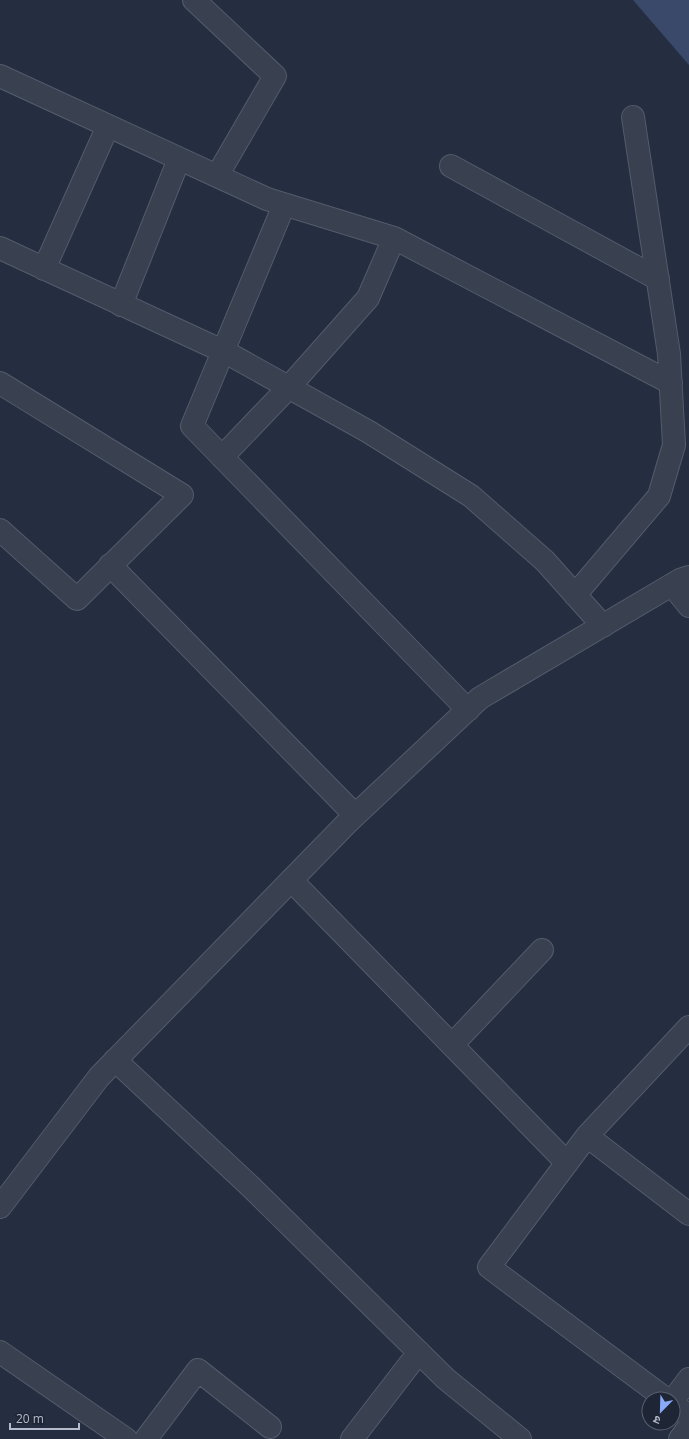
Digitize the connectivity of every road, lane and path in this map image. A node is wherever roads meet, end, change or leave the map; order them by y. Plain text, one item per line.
1 (194, 0) edge
2 (0, 76) edge
3 (633, 117) dead end
4 (108, 126) junction
5 (179, 159) junction
6 (451, 166) dead end
7 (217, 176) junction
8 (284, 205) junction
9 (394, 238) junction
10 (0, 248) edge
11 (44, 269) junction
12 (658, 280) junction
13 (121, 305) junction
14 (222, 351) junction
15 (0, 383) edge
16 (671, 383) junction
17 (289, 387) junction
18 (222, 457) junction
19 (0, 530) edge
20 (110, 565) junction
21 (681, 581) edge
22 (575, 595) junction
23 (689, 606) edge
24 (603, 626) junction
25 (468, 710) junction
26 (355, 815) junction
27 (291, 880) junction
28 (542, 950) dead end
29 (689, 1027) edge
30 (452, 1045) junction
31 (115, 1060) junction
32 (587, 1136) junction
33 (567, 1163) junction
34 (0, 1207) edge
35 (689, 1214) edge
36 (0, 1352) edge
37 (419, 1352) junction
38 (689, 1379) edge
39 (655, 1391) edge
40 (680, 1391) edge
41 (270, 1427) dead end
42 (689, 1427) edge
43 (126, 1439) edge
44 (146, 1439) edge
45 (352, 1439) edge
46 (520, 1439) edge
47 (680, 1439) edge

1 - 7 street
2 - 4 street
3 - 12 street
4 - 5 street
4 - 11 street
5 - 7 street
5 - 13 street
6 - 12 street
7 - 8 street
8 - 9 street
8 - 14 street
9 - 16 street
9 - 17 street
10 - 11 street
11 - 13 street
12 - 16 street
13 - 14 street
14 - 17 street
14 - 18 street
15 - 20 street
16 - 22 street
17 - 18 street
17 - 22 street
18 - 25 street
19 - 20 street
20 - 26 street
21 - 23 street
21 - 24 street
22 - 24 street
24 - 25 street
25 - 26 street
26 - 27 street
27 - 30 street
27 - 31 street
28 - 30 street
29 - 32 street
30 - 33 street
31 - 34 street
31 - 37 street
32 - 33 street
32 - 35 street
33 - 39 street
36 - 43 street
37 - 45 street
37 - 46 street
38 - 40 street
41 - 44 street
42 - 47 street

